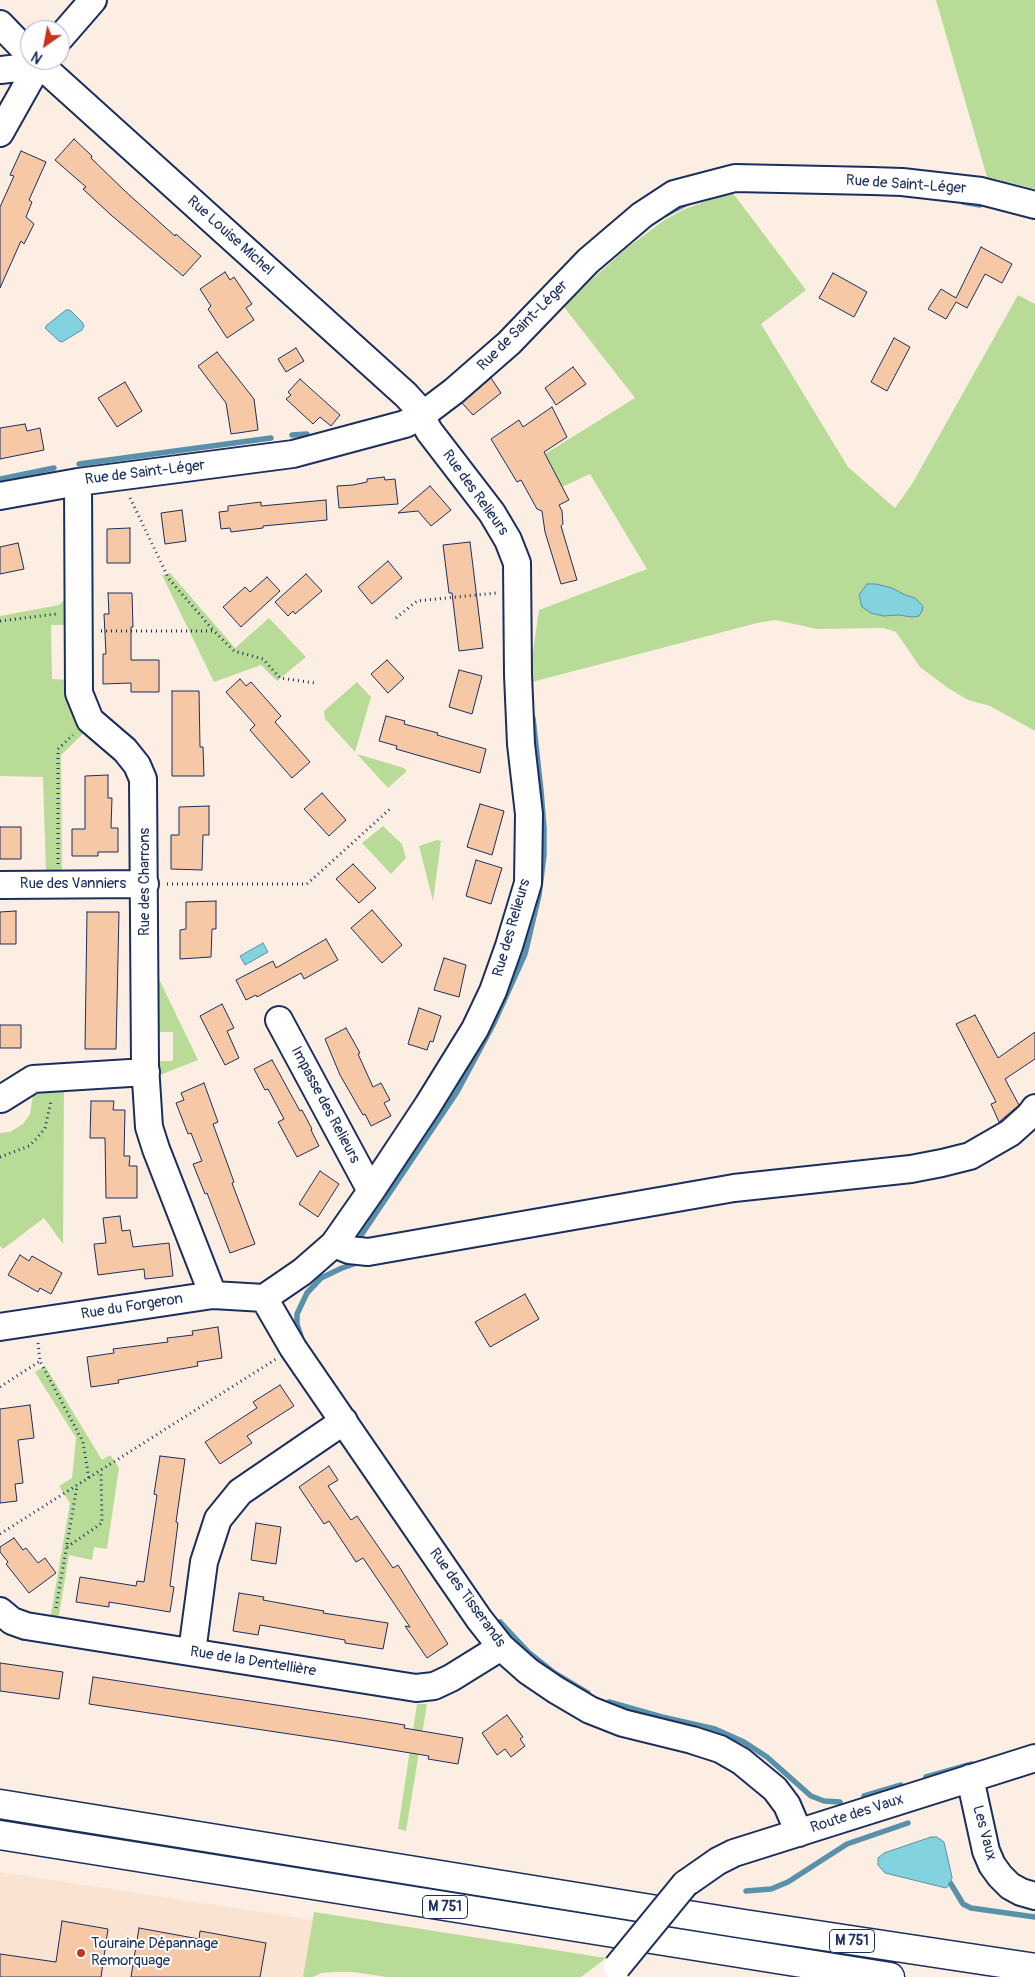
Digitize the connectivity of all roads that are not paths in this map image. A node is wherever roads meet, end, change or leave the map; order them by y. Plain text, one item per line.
1 (93, 0) edge
2 (0, 24) edge
3 (70, 26) edge
4 (20, 43) edge
5 (20, 68) edge
6 (0, 70) edge
7 (31, 70) edge
8 (48, 70) edge
9 (0, 134) edge
10 (1035, 205) edge
11 (422, 416) junction
12 (78, 482) junction
13 (0, 496) edge
14 (145, 884) junction
15 (0, 885) edge
16 (279, 1020) dead end
17 (146, 1072) junction
18 (2, 1099) dead end
19 (1035, 1108) edge
20 (371, 1191) junction
21 (334, 1244) junction
22 (213, 1295) junction
23 (264, 1298) junction
24 (0, 1327) edge
25 (344, 1421) junction
26 (0, 1610) edge
27 (501, 1647) junction
28 (192, 1652) junction
29 (1035, 1758) edge
30 (970, 1778) junction
31 (0, 1804) edge
32 (799, 1832) junction
33 (0, 1834) edge
34 (1035, 1896) edge
35 (1035, 1968) edge
36 (612, 1972) edge
37 (890, 1977) edge

1 - 3 street
2 - 4 street, Rue Louise Michel
5 - 6 street
7 - 9 street
8 - 11 street, Rue Louise Michel
10 - 11 street, Rue de Saint-Léger
11 - 12 street, Rue de Saint-Léger
11 - 20 street, Rue des Relieurs
12 - 13 street, Rue de Saint-Léger
12 - 14 street, Rue des Charrons
14 - 15 street, Rue des Vanniers
14 - 17 street, Rue des Charrons
16 - 20 street, Impasse des Relieurs
17 - 18 street
17 - 22 street, Rue des Charrons
19 - 21 street
20 - 21 street, Rue des Relieurs
21 - 23 street, Rue des Relieurs
22 - 23 street, Rue du Forgeron
22 - 24 street, Rue du Forgeron
23 - 25 street, Rue des Tisserands
25 - 27 street, Rue des Tisserands
25 - 28 street
26 - 28 street, Rue de la Dentellière
27 - 28 street, Rue de la Dentellière
27 - 32 street, Rue des Tisserands
29 - 30 street, Route des Vaux
30 - 32 street, Route des Vaux
30 - 34 street, Les Vaux
31 - 35 highway, M 751
32 - 36 street, Route des Vaux, bridge
33 - 37 highway, M 751

